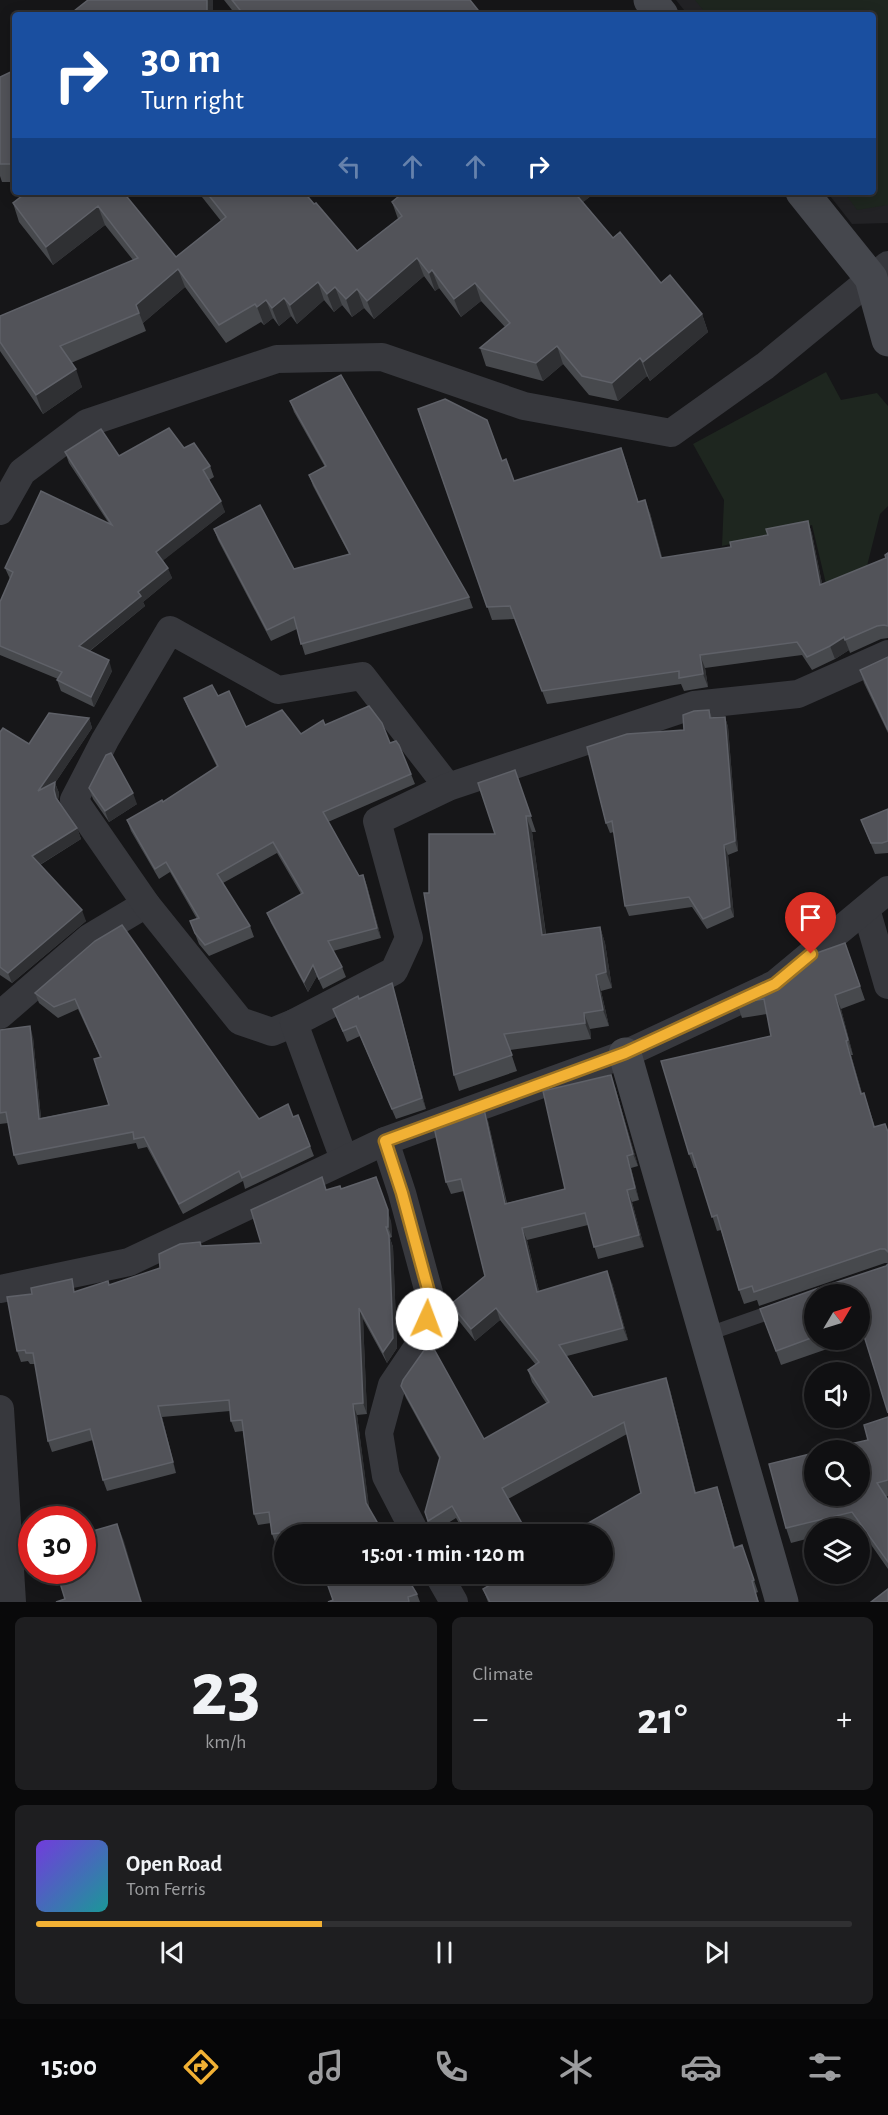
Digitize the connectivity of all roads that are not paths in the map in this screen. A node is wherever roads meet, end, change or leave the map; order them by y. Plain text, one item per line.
1 (650, 0) edge
2 (660, 12) edge
3 (805, 195) edge
4 (879, 272) edge
5 (888, 340) edge
6 (0, 511) edge
7 (888, 654) edge
8 (448, 786) junction
9 (888, 890) edge
10 (146, 904) junction
11 (866, 909) junction
12 (888, 986) edge
13 (0, 1015) edge
14 (294, 1023) junction
15 (625, 1053) junction
16 (385, 1141) junction
17 (345, 1159) junction
18 (0, 1289) edge
19 (804, 1300) edge
20 (705, 1335) junction
21 (0, 1409) edge
22 (411, 1524) edge
23 (444, 1584) edge
24 (12, 1602) edge
25 (454, 1602) edge
26 (782, 1602) edge

1 - 2 street
3 - 4 street
4 - 5 street
4 - 6 street
7 - 8 street
8 - 10 street
8 - 14 street
9 - 11 street
10 - 13 street
10 - 14 street
11 - 12 street
11 - 15 street
14 - 17 street
15 - 16 street
15 - 20 street
16 - 17 street
16 - 22 street
17 - 18 street
19 - 20 lane
20 - 26 street
21 - 24 street
23 - 25 street

